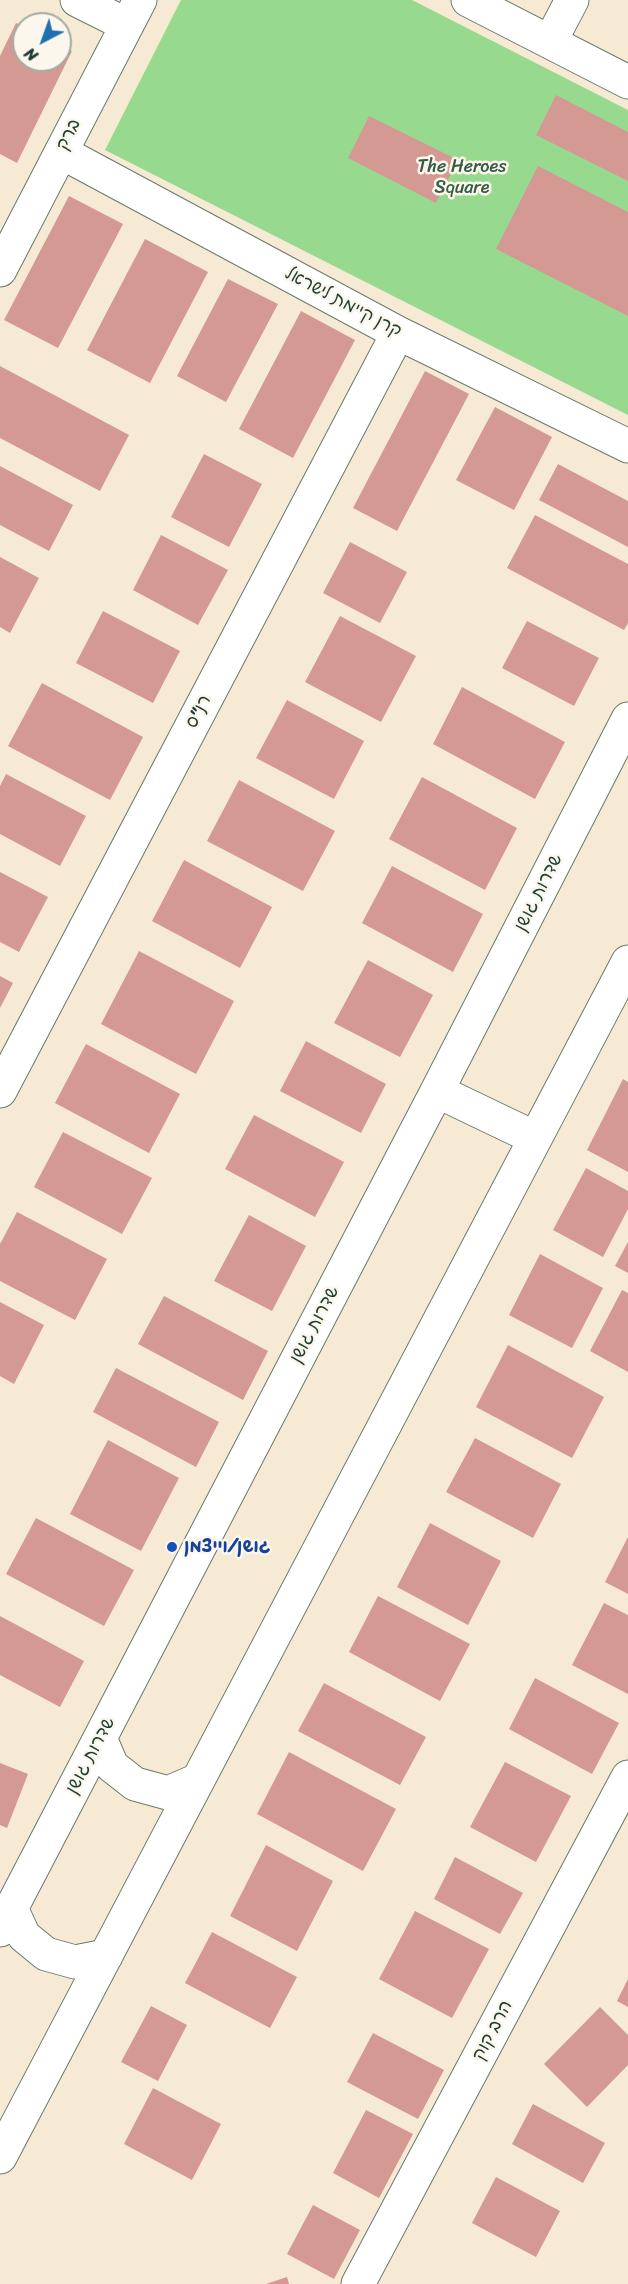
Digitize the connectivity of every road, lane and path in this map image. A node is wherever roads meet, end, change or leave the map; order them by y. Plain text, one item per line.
1 (77, 0) edge
2 (468, 0) edge
3 (572, 0) edge
4 (133, 12) edge
5 (550, 42) junction
6 (628, 82) edge
7 (61, 152) junction
8 (0, 270) edge
9 (398, 333) junction
10 (628, 446) edge
11 (628, 719) edge
12 (628, 962) edge
13 (0, 1090) edge
14 (437, 1091) junction
15 (535, 1138) junction
16 (100, 1738) junction
17 (628, 1778) edge
18 (198, 1780) junction
19 (6, 1919) edge
20 (106, 1956) junction
21 (0, 2157) edge
22 (358, 2284) edge

1 - 4 street
2 - 5 street
3 - 5 street
4 - 7 street, ברק
5 - 6 street
7 - 8 street, ברק
7 - 9 street, קרן קיימת לישראל
9 - 10 street, קרן קיימת לישראל
9 - 13 street, רנ"ס
11 - 14 street, שדרות גושן
12 - 15 street
14 - 15 street
14 - 16 street, שדרות גושן
15 - 18 street
16 - 18 street
16 - 19 street, שדרות גושן
17 - 22 street, הרב קוק
18 - 20 street
19 - 20 street
20 - 21 street

